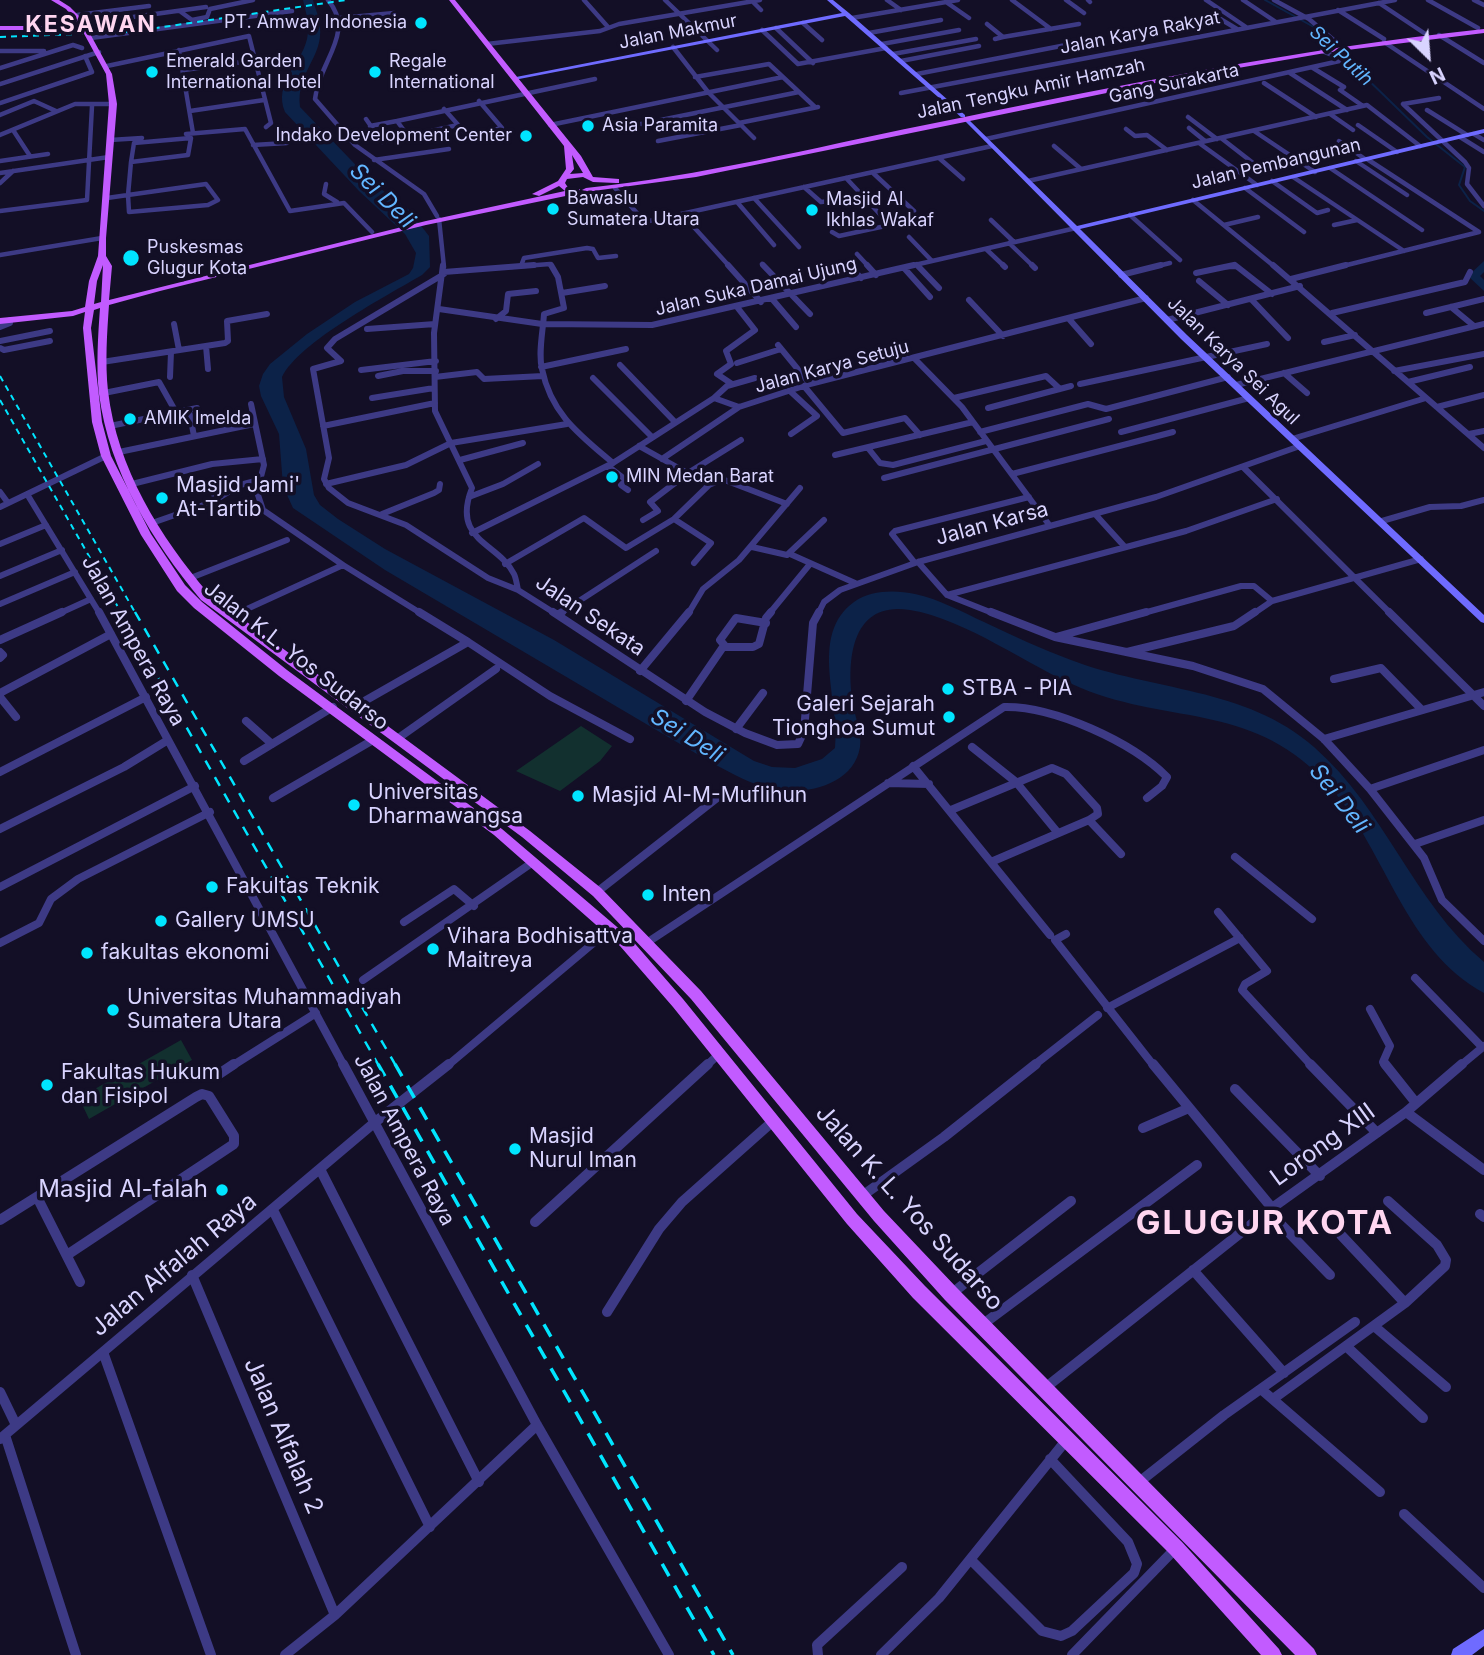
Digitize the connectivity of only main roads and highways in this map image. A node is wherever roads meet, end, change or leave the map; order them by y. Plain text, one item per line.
1 (54, 0) edge
2 (452, 0) edge
3 (81, 22) junction
4 (0, 28) edge
5 (1483, 29) edge
6 (514, 78) joint
7 (567, 147) junction
8 (809, 149) junction
9 (591, 178) junction
10 (564, 180) junction
11 (581, 191) junction
12 (438, 218) junction
13 (390, 229) junction
14 (102, 256) junction
15 (105, 302) junction
16 (88, 306) junction
17 (73, 313) junction
18 (36, 315) junction
19 (5, 321) edge
20 (87, 328) junction
21 (354, 706) joint
22 (332, 707) joint
23 (429, 762) junction
24 (415, 773) junction
25 (474, 796) joint
26 (533, 862) joint
27 (790, 1109) junction
28 (772, 1122) junction
29 (803, 1125) junction
30 (785, 1138) junction
31 (1045, 1388) junction
32 (1031, 1401) junction
33 (1081, 1425) junction
34 (1068, 1438) junction
35 (1265, 1652) edge
36 (1308, 1655) edge

1 - 3 main road
2 - 6 main road
3 - 4 main road
3 - 14 main road
5 - 8 main road, Jalan Tengku Amir Hamzah
6 - 7 main road
7 - 9 main road
7 - 10 main road
8 - 9 main road, Jalan Tengku Amir Hamzah
8 - 11 main road, Jalan Tengku Amir Hamzah
9 - 10 main road, Jalan Tengku Amir Hamzah
9 - 11 main road
10 - 11 main road
10 - 12 main road
11 - 12 main road, Jalan Tengku Amir Hamzah
12 - 13 main road
13 - 15 main road
13 - 15 main road
14 - 15 main road, Jalan K.L. Yos Sudarso
14 - 16 main road
15 - 16 main road
15 - 21 main road, Jalan K.L. Yos Sudarso
16 - 17 main road
16 - 18 main road
16 - 20 main road, Jalan K.L. Yos Sudarso
17 - 18 main road
17 - 20 main road
18 - 19 main road
20 - 22 main road, Jalan K.L. Yos Sudarso
21 - 23 main road, Jalan K.L. Yos Sudarso
22 - 24 main road, Jalan K.L. Yos Sudarso
23 - 24 main road
23 - 25 main road, Jalan K.L. Yos Sudarso
24 - 26 main road, Jalan K.L. Yos Sudarso
25 - 27 main road, Jalan K. L. Yos Sudarso
26 - 28 main road, Jalan K. L. Yos Sudarso
27 - 28 main road
27 - 29 main road, Jalan K. L. Yos Sudarso
28 - 30 main road, Jalan K. L. Yos Sudarso
29 - 30 main road
29 - 31 main road, Jalan K. L. Yos Sudarso
30 - 32 main road, Jalan K. L. Yos Sudarso
31 - 32 main road
31 - 33 main road, Jalan K. L. Yos Sudarso
32 - 34 main road, Jalan K. L. Yos Sudarso
33 - 34 main road
33 - 36 main road, Jalan K. L. Yos Sudarso
34 - 35 main road, Jalan K. L. Yos Sudarso

